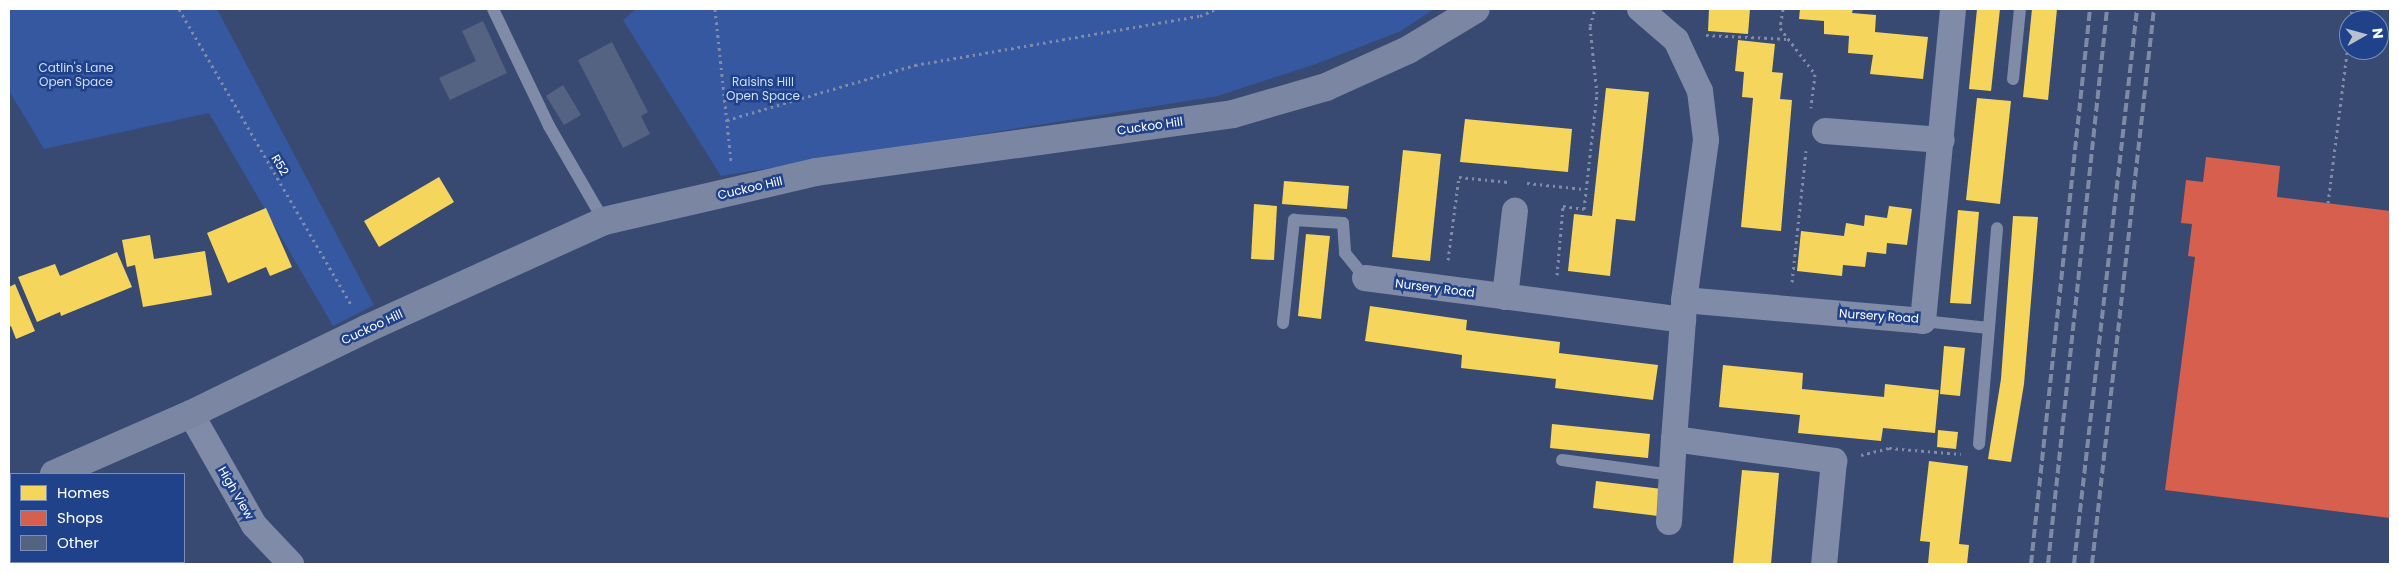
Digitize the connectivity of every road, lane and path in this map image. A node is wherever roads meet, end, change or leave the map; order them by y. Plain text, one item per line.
1 (179, 9) edge
2 (493, 9) edge
3 (715, 9) edge
4 (1216, 9) edge
5 (1476, 9) edge
6 (1595, 9) edge
7 (1640, 9) edge
8 (1783, 9) edge
9 (1953, 9) edge
10 (2020, 9) edge
11 (1788, 39) junction
12 (1677, 43) junction
13 (2346, 60) edge
14 (2013, 79) dead end
15 (727, 120) junction
16 (1814, 129) junction
17 (1942, 140) junction
18 (718, 195) junction
19 (2328, 203) dead end
20 (1515, 211) dead end
21 (604, 221) junction
22 (1998, 228) dead end
23 (1365, 278) joint
24 (1505, 297) junction
25 (1555, 303) junction
26 (1683, 310) junction
27 (1790, 310) junction
28 (1923, 321) junction
29 (1283, 323) dead end
30 (1989, 328) junction
31 (366, 329) junction
32 (191, 414) junction
33 (1674, 439) junction
34 (1979, 444) joint
35 (1562, 460) dead end
36 (1834, 461) junction
37 (56, 473) edge
38 (1672, 475) junction
39 (1669, 522) dead end
40 (291, 564) edge
41 (1824, 564) edge

1 - 31 path, R52
2 - 21 lane
3 - 15 path
4 - 15 path
5 - 18 main road, Cuckoo Hill
6 - 25 path
7 - 12 street
8 - 11 path
9 - 17 street, Nursery Road
10 - 14 lane
11 - 12 path
11 - 16 path
12 - 26 street
13 - 19 path
15 - 18 path
16 - 17 street
16 - 27 path
17 - 28 street, Nursery Road
18 - 21 main road, Cuckoo Hill
20 - 24 street
21 - 31 main road, Cuckoo Hill
22 - 30 lane
23 - 24 street, Nursery Road
23 - 29 lane
24 - 25 street, Nursery Road
25 - 26 street, Nursery Road
26 - 27 street, Nursery Road
26 - 33 street
27 - 28 street, Nursery Road
28 - 30 lane
30 - 34 lane
31 - 32 main road, Cuckoo Hill
32 - 37 main road, Cuckoo Hill
32 - 40 street, High View
33 - 36 street
33 - 38 street
34 - 36 path
35 - 38 lane
36 - 41 street
38 - 39 street

